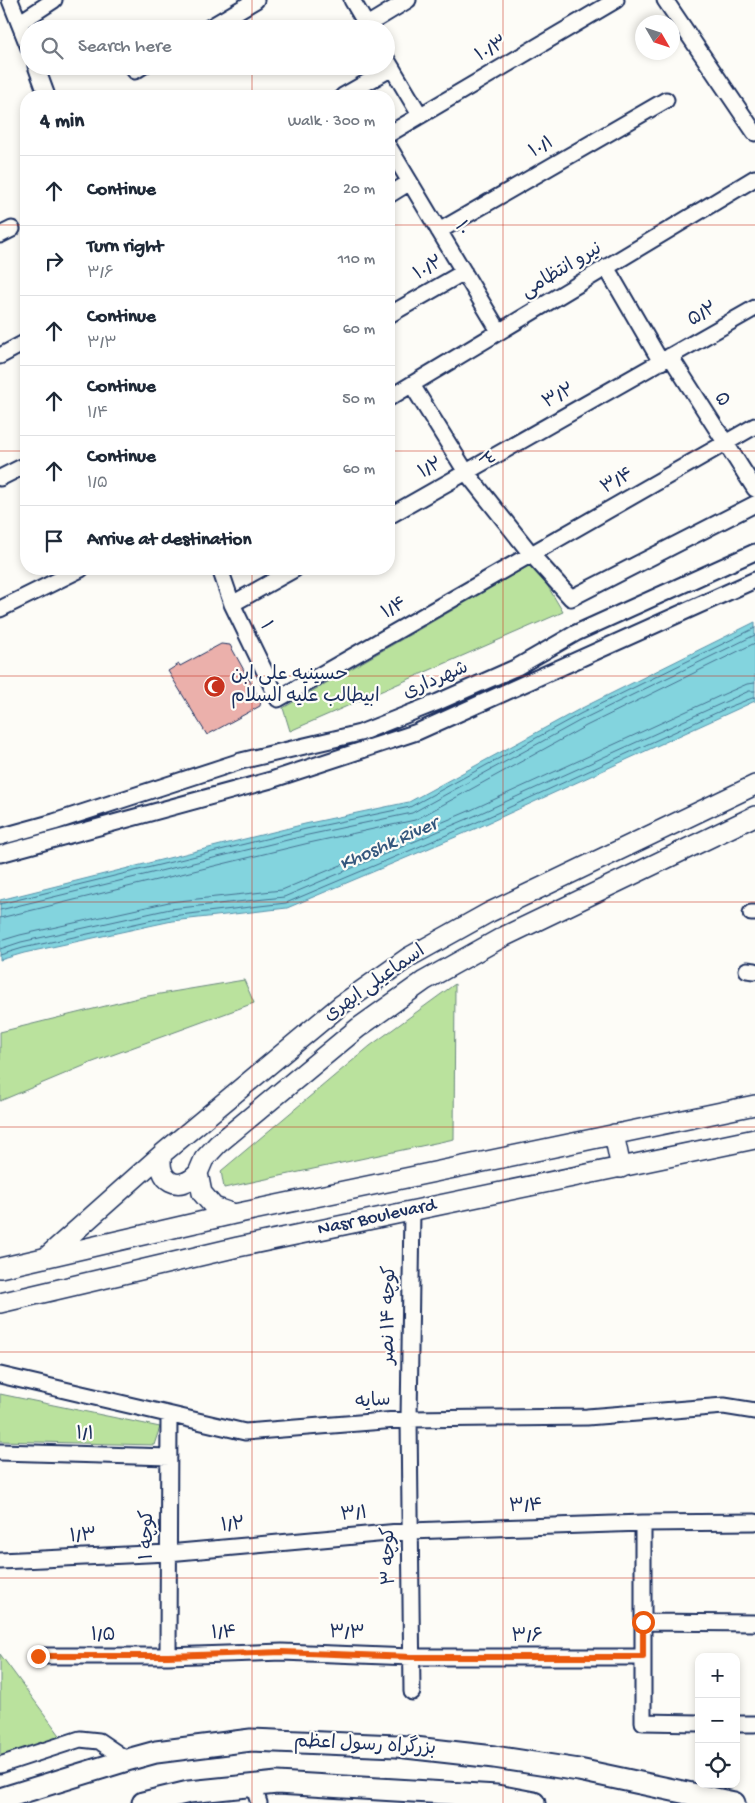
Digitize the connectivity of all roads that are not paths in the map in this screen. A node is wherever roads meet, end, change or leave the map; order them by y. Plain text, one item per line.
1 (10, 0) edge
2 (54, 0) edge
3 (256, 0) edge
4 (352, 0) edge
5 (408, 0) edge
6 (616, 0) edge
7 (665, 0) edge
8 (25, 20) edge
9 (222, 20) edge
10 (364, 20) edge
11 (378, 20) edge
12 (19, 24) edge
13 (395, 73) edge
14 (39, 75) edge
15 (375, 75) edge
16 (45, 90) edge
17 (357, 90) edge
18 (666, 100) dead end
19 (420, 115) junction
20 (395, 130) edge
21 (755, 133) edge
22 (395, 157) edge
23 (755, 178) edge
24 (410, 182) junction
25 (395, 191) edge
26 (439, 231) junction
27 (606, 267) junction
28 (464, 272) junction
29 (755, 308) edge
30 (395, 312) edge
31 (499, 331) junction
32 (20, 345) edge
33 (0, 356) edge
34 (666, 359) junction
35 (412, 384) junction
36 (395, 394) edge
37 (755, 426) edge
38 (725, 444) junction
39 (20, 468) edge
40 (466, 472) junction
41 (0, 478) edge
42 (755, 490) edge
43 (755, 504) edge
44 (395, 513) edge
45 (755, 552) edge
46 (531, 554) junction
47 (69, 575) edge
48 (222, 575) edge
49 (283, 575) edge
50 (755, 580) edge
51 (232, 604) junction
52 (0, 610) edge
53 (278, 699) joint
54 (755, 785) edge
55 (755, 816) edge
56 (0, 836) edge
57 (0, 854) edge
58 (755, 1105) edge
59 (614, 1134) junction
60 (755, 1139) edge
61 (162, 1154) junction
62 (621, 1168) junction
63 (198, 1173) junction
64 (412, 1211) junction
65 (234, 1214) junction
66 (45, 1258) junction
67 (0, 1268) edge
68 (0, 1303) edge
69 (0, 1375) edge
70 (755, 1411) edge
71 (169, 1415) junction
72 (409, 1419) junction
73 (0, 1452) edge
74 (169, 1457) junction
75 (755, 1522) edge
76 (643, 1523) junction
77 (410, 1531) junction
78 (301, 1540) joint
79 (168, 1552) junction
80 (0, 1561) edge
81 (643, 1622) junction
82 (755, 1623) edge
83 (282, 1652) joint
84 (38, 1656) dead end
85 (168, 1656) junction
86 (411, 1657) junction
87 (643, 1657) junction
88 (412, 1692) dead end
89 (695, 1723) edge
90 (740, 1724) edge
91 (755, 1724) edge
92 (127, 1760) junction
93 (0, 1765) edge
94 (256, 1794) edge
95 (0, 1799) edge
96 (143, 1803) edge
97 (534, 1803) edge
98 (734, 1803) edge

1 - 12 street
2 - 8 street
3 - 9 street
4 - 10 street
5 - 11 street
6 - 19 street, ۱۰/۳
7 - 21 street
13 - 19 street
14 - 16 street
15 - 17 street
18 - 26 street, ۱۰/۱
19 - 20 street, ۱۰/۳
22 - 24 street, ۱۰
23 - 27 street, نیرو انتظامی
24 - 25 street
24 - 26 street, ۱۰
26 - 28 street, ۱۰
27 - 31 street, نیرو انتظامی
27 - 34 street, ۵
28 - 30 street, ۱۰/۲
28 - 31 street, ۱۰
29 - 34 street, ۵/۲
31 - 35 street, نیرو انتظامی
32 - 33 street
34 - 38 street, ۵
34 - 40 street, ۳/۲
35 - 36 street, نیرو انتظامی
35 - 40 street, ۳
37 - 38 street, ۳/۴
38 - 42 street, ۵
38 - 46 street, ۳/۴
39 - 41 street
40 - 44 street, ۱/۲
40 - 46 street, ۳
43 - 46 street, ۳
45 - 56 street, شهرداری
46 - 53 street, ۱/۴
47 - 52 street
48 - 51 street, ۱
49 - 51 street
50 - 57 street, شهرداری
51 - 53 street, ۱
54 - 61 main road, اسماعیلی ابهری
55 - 63 main road, اسماعیلی ابهری
58 - 59 main road, Nasr Boulevard
59 - 62 main road
59 - 65 main road, Nasr Boulevard
60 - 62 main road, Nasr Boulevard
61 - 63 main road
61 - 66 main road, اسماعیلی ابهری
62 - 64 main road, Nasr Boulevard
63 - 65 main road
64 - 68 main road, Nasr Boulevard
64 - 72 street, کوچه ۱۴ نصر
65 - 66 main road, Nasr Boulevard
66 - 67 main road, Nasr Boulevard
69 - 71 street, سایه
70 - 72 street, سایه
71 - 72 street, سایه
71 - 74 street, کوچه ۱
72 - 77 street, کوچه ۳
73 - 74 street, ۱/۱
74 - 79 street, کوچه ۱
75 - 76 street, ۳/۴
76 - 77 street, ۳/۴
76 - 81 street
77 - 78 street, ۳/۱
77 - 86 street, کوچه ۳
78 - 79 street, ۱/۲
79 - 80 street, ۱/۳
79 - 85 street, کوچه ۱
81 - 82 street
81 - 87 street
83 - 85 street, ۱/۴
83 - 86 street, ۳/۳
84 - 85 street, ۱/۵
86 - 87 street, ۳/۶
86 - 88 street, کوچه ۳
87 - 89 street
90 - 91 street
92 - 93 street
92 - 95 highway, بزرگراه رسول اعظم
92 - 98 highway, بزرگراه رسول اعظم
94 - 96 highway
94 - 97 highway

